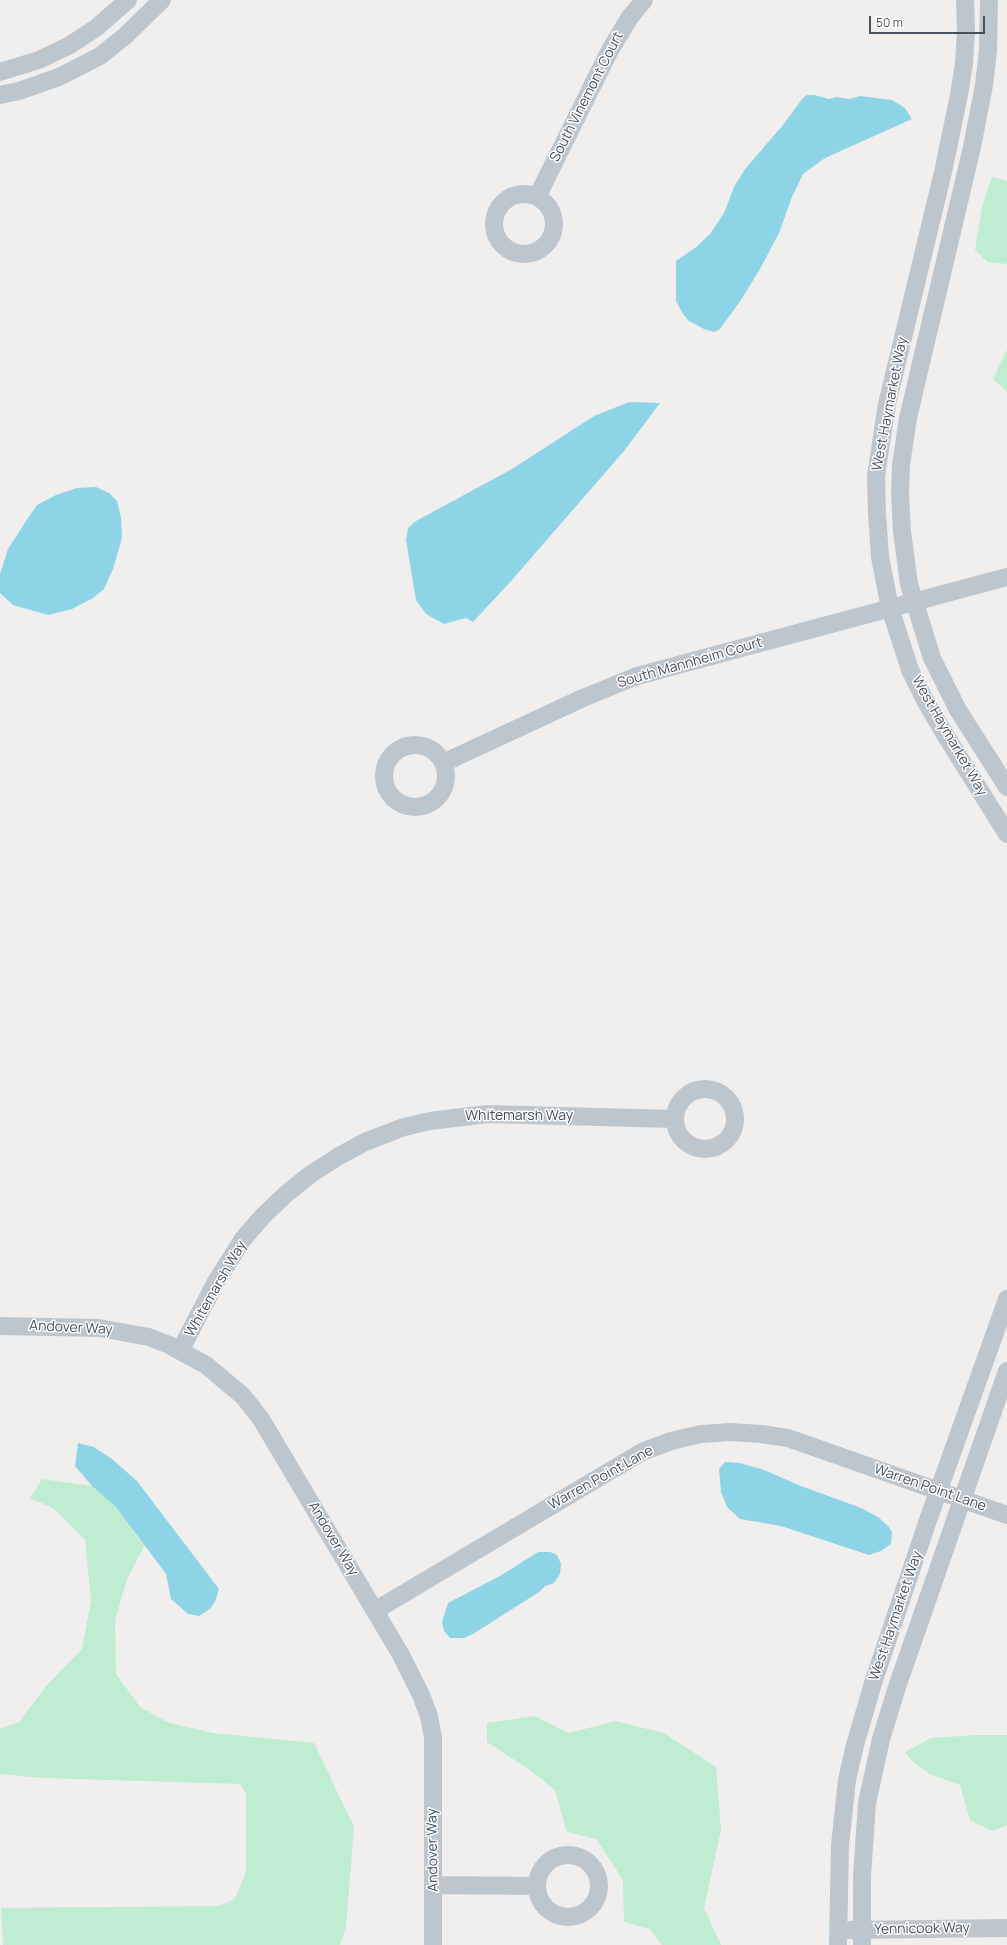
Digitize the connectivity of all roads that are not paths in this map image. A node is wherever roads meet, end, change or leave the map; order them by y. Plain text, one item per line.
1 (128, 0) edge
2 (162, 0) edge
3 (644, 0) edge
4 (965, 0) edge
5 (989, 0) edge
6 (0, 72) edge
7 (0, 95) edge
8 (537, 197) dead end
9 (933, 211) junction
10 (956, 216) junction
11 (1007, 577) edge
12 (902, 605) junction
13 (443, 763) dead end
14 (1007, 787) edge
15 (1007, 834) edge
16 (674, 1119) dead end
17 (1007, 1299) edge
18 (0, 1326) edge
19 (180, 1351) junction
20 (1007, 1371) edge
21 (938, 1492) junction
22 (962, 1500) junction
23 (1007, 1515) edge
24 (376, 1610) junction
25 (434, 1885) junction
26 (537, 1886) dead end
27 (1007, 1928) edge
28 (838, 1938) edge
29 (862, 1938) edge
30 (433, 1945) edge

1 - 6 street
2 - 7 street
3 - 8 street, South Vinemont Court
4 - 9 street, West Haymarket Way
5 - 10 street, West Haymarket Way
9 - 10 street
9 - 12 street, West Haymarket Way
10 - 12 street, West Haymarket Way
11 - 12 street, South Mannheim Court
12 - 13 street, South Mannheim Court
12 - 14 street, West Haymarket Way
12 - 15 street, West Haymarket Way
16 - 19 street, Whitemarsh Way
17 - 21 street, West Haymarket Way
18 - 19 street, Andover Way
19 - 24 street, Andover Way
20 - 22 street, West Haymarket Way
21 - 22 street, Warren Point Lane
21 - 24 street, Warren Point Lane
21 - 28 street, West Haymarket Way
22 - 23 street, Warren Point Lane
22 - 29 street, West Haymarket Way
24 - 25 street, Andover Way
25 - 26 street
25 - 30 street, Andover Way
27 - 29 street, Yennicook Way
28 - 29 street, Yennicook Way

